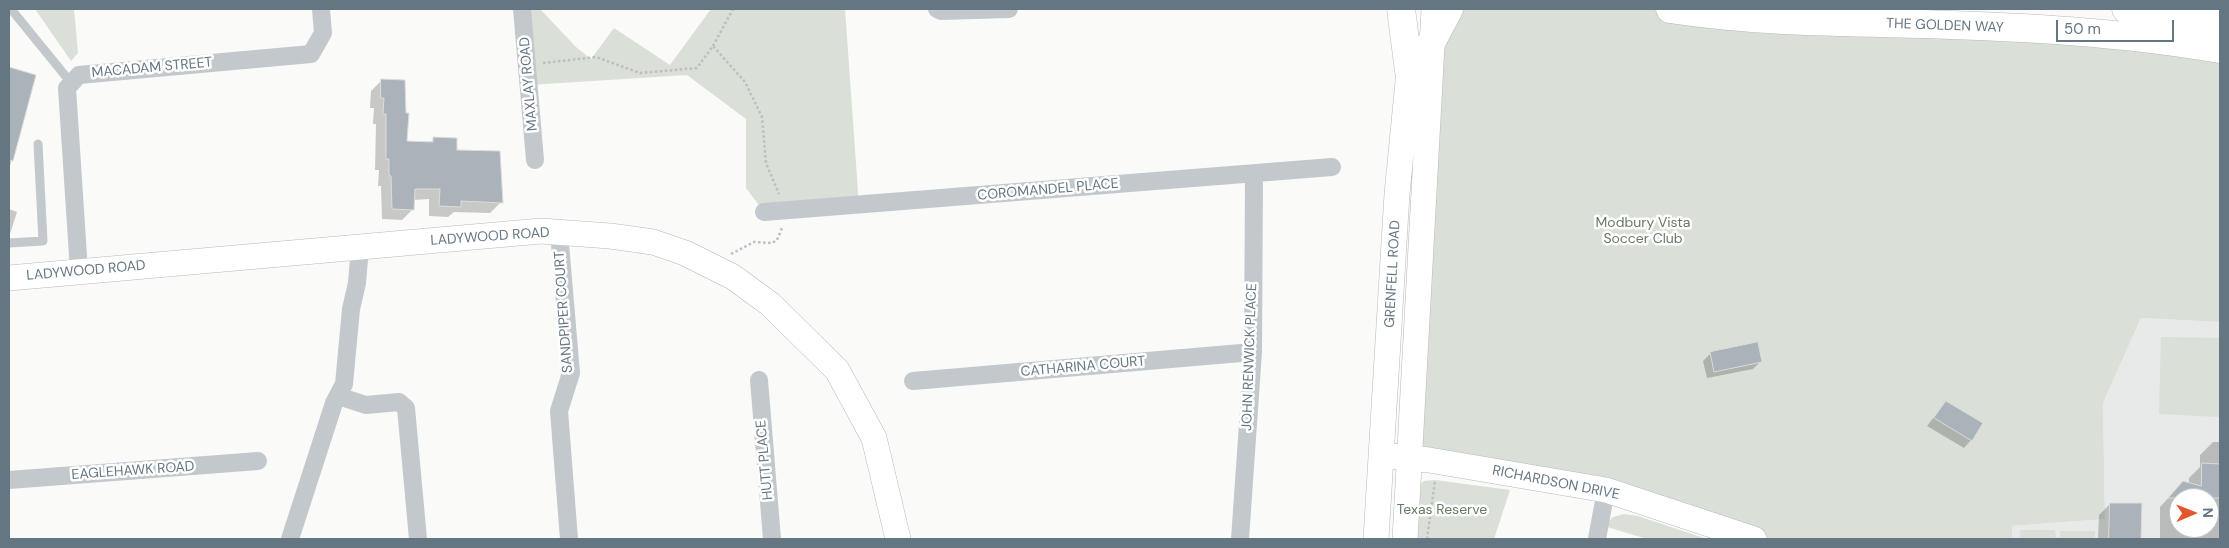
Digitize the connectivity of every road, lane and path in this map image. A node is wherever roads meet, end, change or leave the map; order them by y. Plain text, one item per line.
1 (11, 9) edge
2 (321, 9) edge
3 (522, 9) edge
4 (733, 9) edge
5 (937, 9) edge
6 (1009, 9) edge
7 (1401, 9) edge
8 (1414, 9) edge
9 (1434, 9) edge
10 (1449, 9) edge
11 (1670, 9) edge
12 (2126, 9) edge
13 (2220, 22) edge
14 (1432, 41) junction
15 (713, 46) junction
16 (2220, 49) edge
17 (539, 64) dead end
18 (1409, 71) junction
19 (72, 84) junction
20 (38, 144) dead end
21 (535, 160) dead end
22 (1332, 167) dead end
23 (1254, 174) junction
24 (779, 194) dead end
25 (764, 212) dead end
26 (782, 228) dead end
27 (558, 232) junction
28 (9, 243) edge
29 (360, 247) junction
30 (727, 256) dead end
31 (80, 271) junction
32 (9, 278) edge
33 (1253, 352) junction
34 (759, 380) dead end
35 (913, 381) dead end
36 (338, 396) junction
37 (1382, 455) junction
38 (1409, 458) junction
39 (258, 461) dead end
40 (1438, 462) junction
41 (9, 480) edge
42 (1606, 490) junction
43 (291, 539) edge
44 (418, 539) edge
45 (569, 539) edge
46 (772, 539) edge
47 (898, 539) edge
48 (1240, 539) edge
49 (1376, 539) edge
50 (1404, 539) edge
51 (1427, 539) edge
52 (1597, 539) edge
53 (1754, 539) edge

1 - 19 lane
2 - 19 street, MACADAM STREET
3 - 21 street, MAXLAY ROAD
4 - 15 path
5 - 6 street
7 - 18 main road
8 - 18 street, GRENFELL ROAD
9 - 14 street, GRENFELL ROAD
10 - 14 main road
11 - 16 main road, THE GOLDEN WAY
12 - 13 main road
14 - 38 street, GRENFELL ROAD
15 - 17 path
15 - 24 path
18 - 37 street, GRENFELL ROAD
19 - 31 street
20 - 28 lane
22 - 23 street, COROMANDEL PLACE
23 - 25 street, COROMANDEL PLACE
23 - 33 street, JOHN RENWICK PLACE
26 - 30 path
27 - 29 street, LADYWOOD ROAD
27 - 45 street, SANDPIPER COURT
27 - 47 street, LADYWOOD ROAD
29 - 31 street, LADYWOOD ROAD
29 - 36 street
31 - 32 street, LADYWOOD ROAD
33 - 35 street, CATHARINA COURT
33 - 48 street, JOHN RENWICK PLACE
34 - 46 street, HUTT PLACE
36 - 43 street
36 - 44 street
37 - 38 street, RICHARDSON DRIVE
37 - 49 street, GRENFELL ROAD
38 - 40 street, RICHARDSON DRIVE
38 - 50 street, GRENFELL ROAD
39 - 41 street, EAGLEHAWK ROAD
40 - 42 street, RICHARDSON DRIVE
40 - 51 path
42 - 52 street
42 - 53 street, RICHARDSON DRIVE

